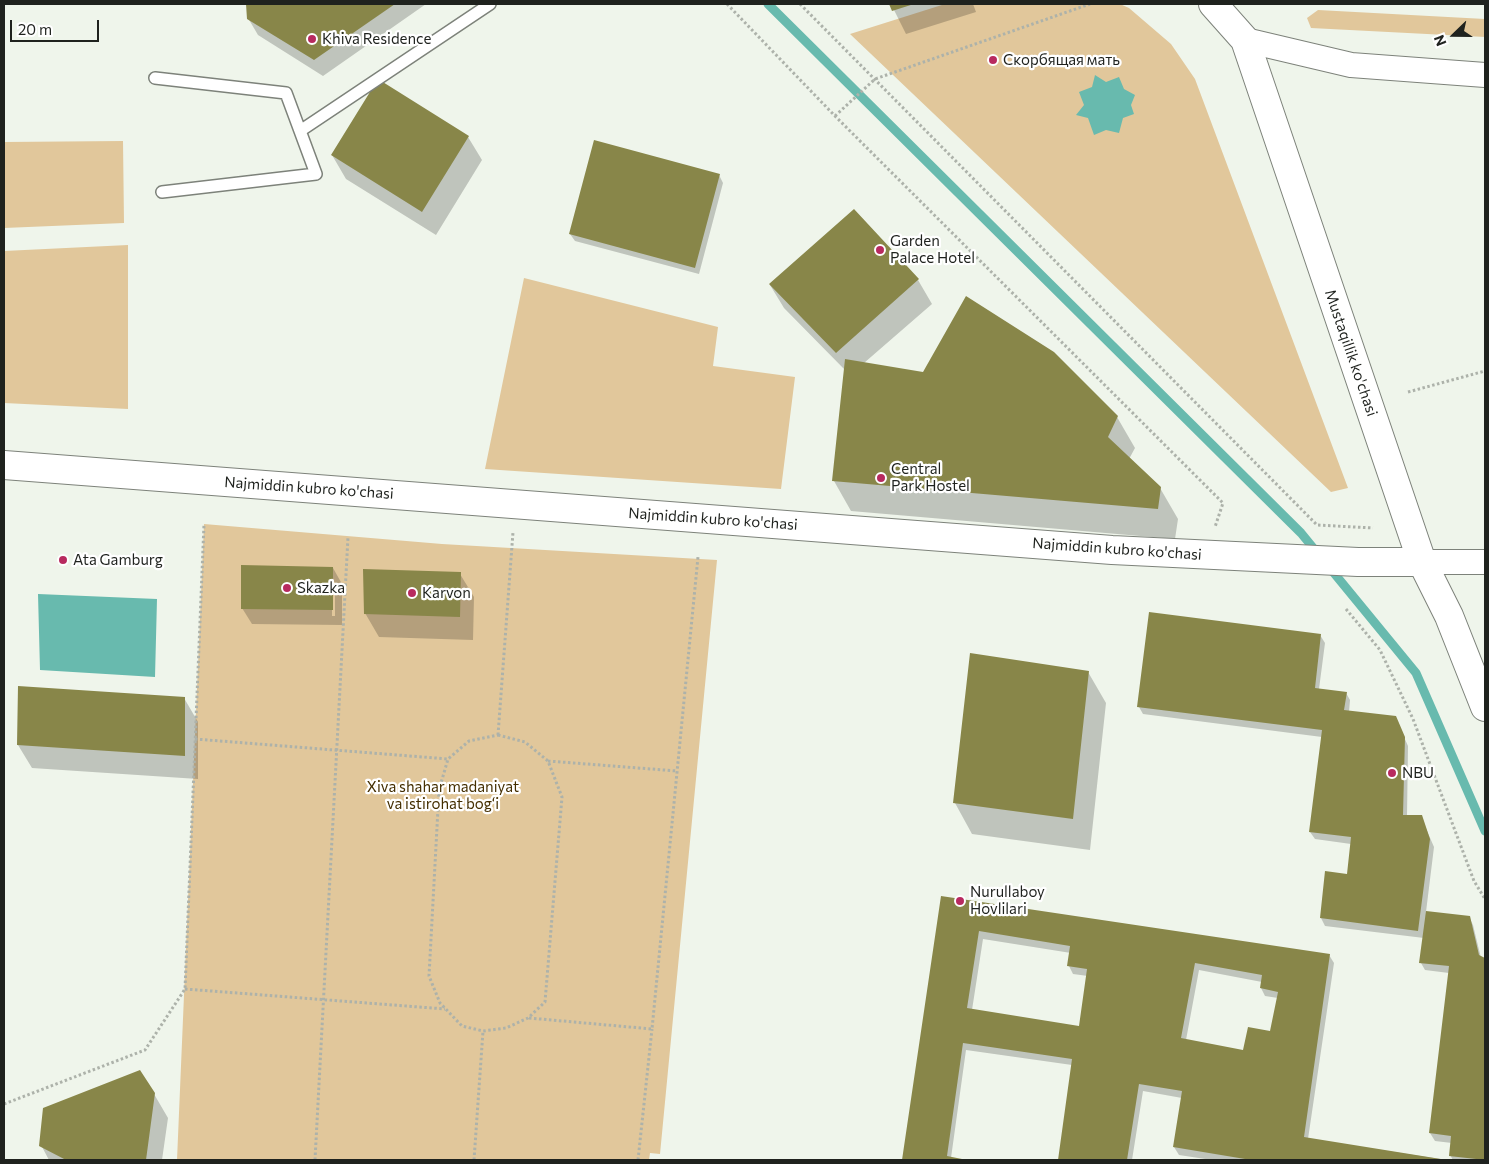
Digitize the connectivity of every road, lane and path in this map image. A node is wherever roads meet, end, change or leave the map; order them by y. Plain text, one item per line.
1 (490, 4) edge
2 (727, 4) edge
3 (800, 4) edge
4 (1090, 4) edge
5 (1213, 4) edge
6 (1245, 40) junction
7 (1485, 75) edge
8 (155, 78) dead end
9 (875, 79) junction
10 (835, 116) junction
11 (300, 131) junction
12 (162, 192) dead end
13 (1485, 371) edge
14 (1408, 392) dead end
15 (4, 465) edge
16 (204, 524) dead end
17 (1373, 528) dead end
18 (514, 530) dead end
19 (348, 536) dead end
20 (1206, 554) junction
21 (698, 557) dead end
22 (1422, 562) junction
23 (1485, 562) edge
24 (1346, 608) dead end
25 (1485, 707) edge
26 (498, 735) junction
27 (195, 739) junction
28 (337, 750) junction
29 (448, 759) junction
30 (548, 761) junction
31 (677, 771) junction
32 (1485, 899) edge
33 (184, 989) junction
34 (323, 1000) junction
35 (446, 1009) junction
36 (528, 1018) junction
37 (652, 1029) junction
38 (482, 1031) junction
39 (4, 1104) edge
40 (315, 1160) edge
41 (474, 1160) edge
42 (638, 1160) edge

1 - 11 lane
2 - 10 path
3 - 9 path
4 - 9 path
5 - 6 main road, Mustaqillik ko'chasi
6 - 7 street
6 - 22 main road, Mustaqillik ko'chasi
8 - 11 lane
9 - 10 path
9 - 17 path
10 - 20 path
11 - 12 lane
13 - 14 path
15 - 20 main road, Najmiddin kubro ko'chasi
16 - 27 path
18 - 26 path
19 - 28 path
20 - 22 main road, Najmiddin kubro ko'chasi
21 - 31 path
22 - 23 street
22 - 25 main road, Mustaqillik ko'chasi
24 - 32 path
26 - 29 path
26 - 30 path
27 - 28 path
27 - 33 path
28 - 29 path
28 - 34 path
29 - 35 path
30 - 31 path
30 - 36 path
31 - 37 path
33 - 34 path
33 - 39 path
34 - 35 path
34 - 40 path
35 - 38 path
36 - 37 path
36 - 38 path
37 - 42 path
38 - 41 path

